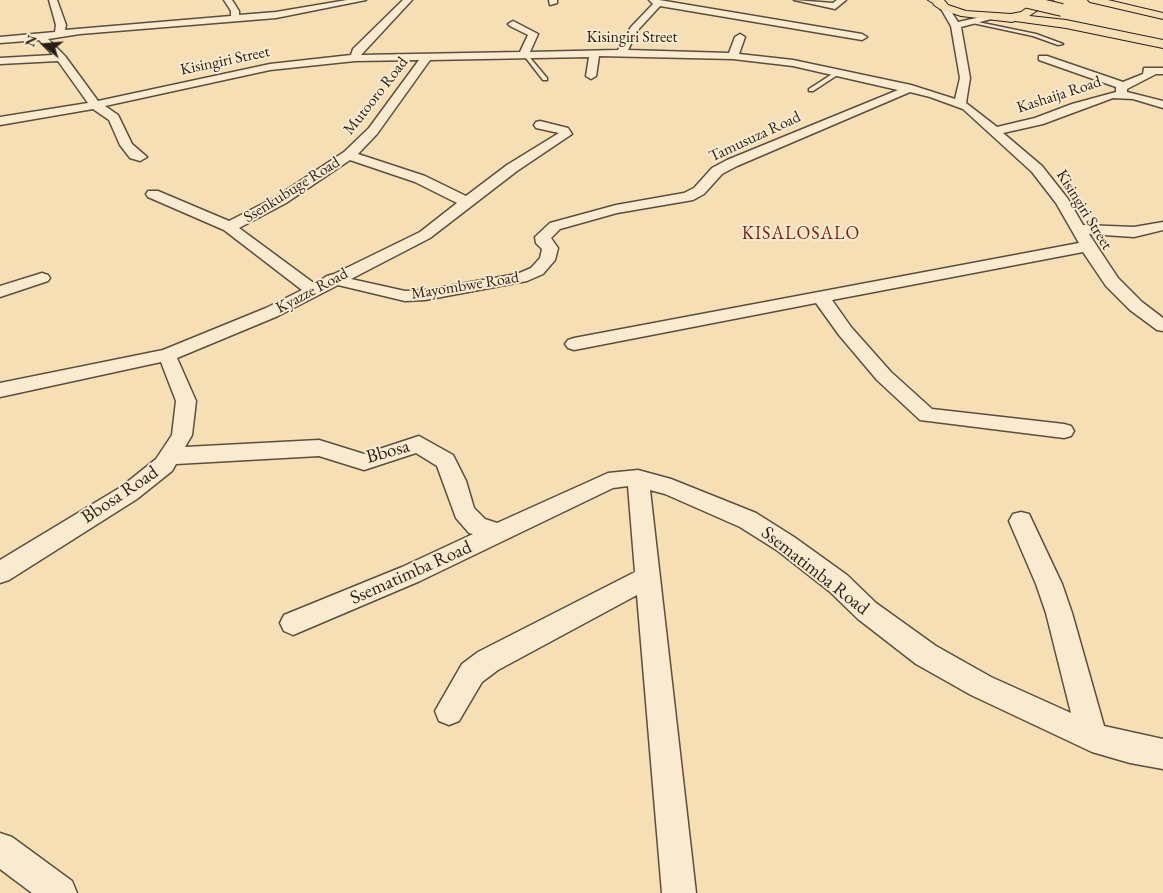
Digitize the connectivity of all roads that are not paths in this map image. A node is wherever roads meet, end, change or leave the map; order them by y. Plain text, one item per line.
1 (53, 0) edge
2 (228, 0) edge
3 (319, 0) edge
4 (362, 0) edge
5 (408, 0) edge
6 (798, 0) edge
7 (842, 0) edge
8 (1042, 0) edge
9 (1047, 0) edge
10 (1094, 0) edge
11 (1107, 0) edge
12 (655, 1) edge
13 (1023, 1) edge
14 (938, 2) edge
15 (328, 7) junction
16 (1072, 9) junction
17 (990, 18) junction
18 (1012, 18) junction
19 (1096, 18) dead end
20 (235, 19) junction
21 (1162, 20) edge
22 (970, 21) junction
23 (513, 24) dead end
24 (956, 26) junction
25 (1163, 33) edge
26 (60, 34) junction
27 (740, 36) dead end
28 (41, 37) junction
29 (862, 37) dead end
30 (0, 40) edge
31 (1060, 44) dead end
32 (1163, 44) edge
33 (622, 53) junction
34 (524, 54) junction
35 (594, 54) junction
36 (427, 56) junction
37 (733, 56) junction
38 (61, 58) junction
39 (355, 58) junction
40 (1043, 58) dead end
41 (0, 61) edge
42 (1163, 71) edge
43 (839, 72) junction
44 (591, 76) dead end
45 (545, 79) dead end
46 (911, 88) junction
47 (811, 90) dead end
48 (1122, 90) junction
49 (960, 103) junction
50 (95, 105) junction
51 (1163, 105) edge
52 (0, 122) edge
53 (540, 125) dead end
54 (994, 130) junction
55 (348, 155) junction
56 (140, 157) dead end
57 (152, 194) dead end
58 (466, 202) junction
59 (587, 217) joint
60 (1163, 226) edge
61 (229, 227) junction
62 (1079, 229) junction
63 (1088, 246) junction
64 (42, 278) dead end
65 (333, 279) junction
66 (312, 290) junction
67 (0, 292) edge
68 (820, 296) junction
69 (1163, 326) edge
70 (574, 344) dead end
71 (167, 355) junction
72 (0, 390) edge
73 (1064, 431) dead end
74 (171, 456) junction
75 (638, 478) junction
76 (1021, 521) dead end
77 (499, 533) junction
78 (0, 573) edge
79 (648, 577) junction
80 (293, 623) dead end
81 (449, 711) dead end
82 (1092, 737) junction
83 (1163, 754) edge
84 (0, 850) edge
85 (60, 893) edge
86 (679, 893) edge

1 - 26 street
2 - 20 street
3 - 15 street
4 - 15 street
5 - 39 street
6 - 7 street
8 - 16 main road
9 - 18 main road
10 - 21 main road
11 - 21 main road
12 - 29 street
12 - 33 street
13 - 16 main road, bridge
14 - 17 main road
14 - 24 street
15 - 20 street
16 - 21 main road
17 - 18 main road
17 - 22 street
18 - 32 main road
19 - 25 main road
20 - 26 street
22 - 24 street
22 - 31 lane
23 - 34 street
24 - 49 street
26 - 28 street
27 - 37 street
28 - 30 street
28 - 38 street
33 - 35 street, Kisingiri Street
33 - 37 street, Kisingiri Street
34 - 35 street, Kisingiri Street
34 - 36 street, Kisingiri Street
34 - 45 lane
35 - 44 street
36 - 39 street, Kisingiri Street
36 - 55 street, Mutooro Road
37 - 43 street, Kisingiri Street
38 - 41 street
38 - 50 street
39 - 50 street, Kisingiri Street
40 - 48 street
42 - 48 street
43 - 46 street, Kisingiri Street
43 - 47 lane
46 - 49 street, Kisingiri Street
46 - 59 street, Tamusuza Road
48 - 51 street, Kashaija Road
48 - 54 street, Kashaija Road
49 - 54 street, Kisingiri Street
50 - 52 street, Kisingiri Street
50 - 56 street
53 - 58 street, Kyazze Road
54 - 62 street, Kisingiri Street
55 - 58 street, Ssenkubuge Road
55 - 61 street, Ssenkubuge Road
57 - 61 street, Ssenkubuge Road
58 - 65 street, Kyazze Road
59 - 65 street, Mayombwe Road
60 - 62 street
61 - 66 street, Ssenkubuge Road
62 - 63 street, Kisingiri Street
63 - 68 street
63 - 69 street, Kisingiri Street
64 - 67 street
65 - 66 street, Kyazze Road
66 - 71 street, Kyazze Road
68 - 70 street
68 - 73 street
71 - 72 street, Kyazze Road
71 - 74 street, Bbosa Road
74 - 77 street, Bbosa
74 - 78 street, Bbosa Road
75 - 77 street, Ssematimba Road
75 - 79 street
75 - 82 street, Ssematimba Road
76 - 82 street
77 - 80 street, Ssematimba Road
79 - 81 street
79 - 86 street
82 - 83 street, Ssematimba Road
84 - 85 street

